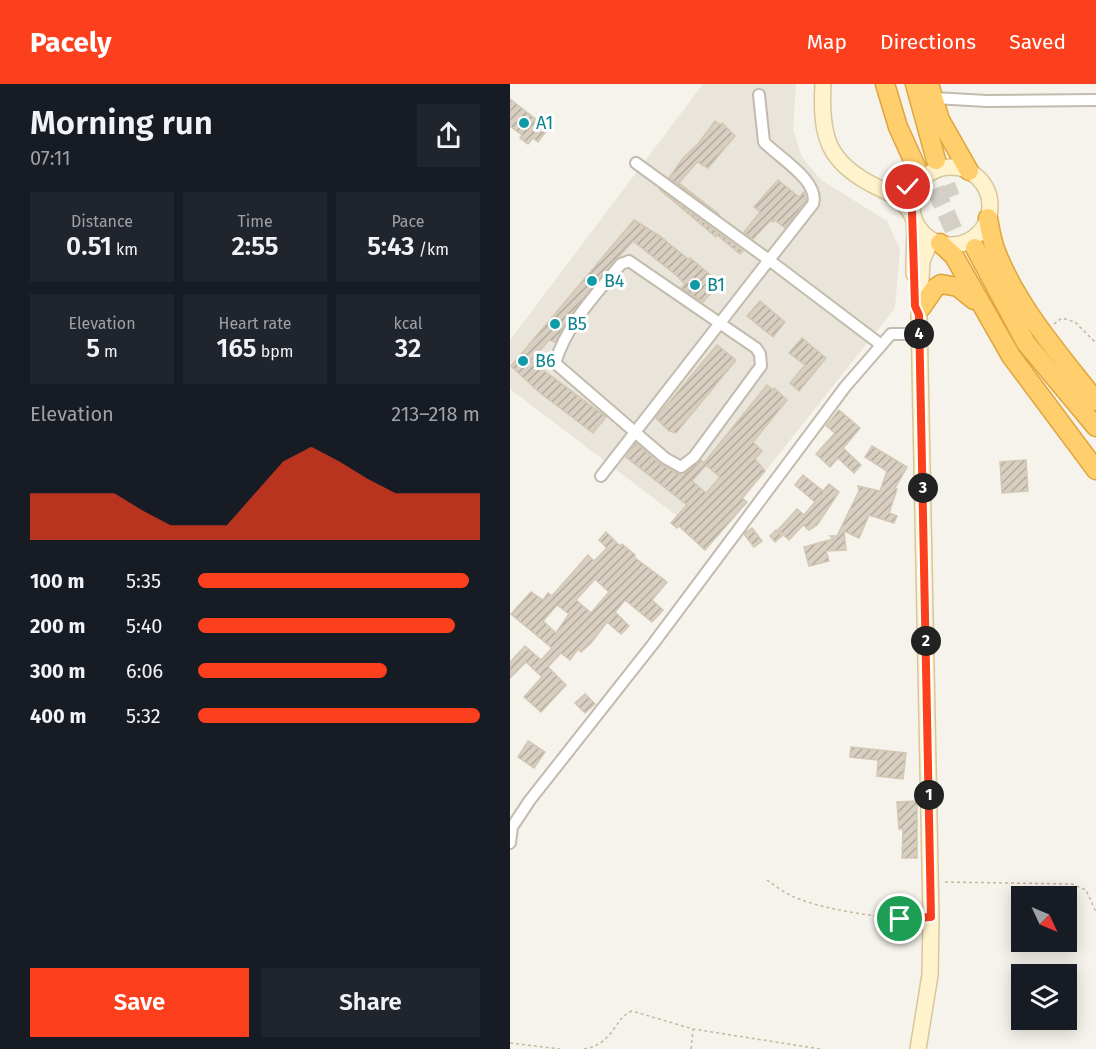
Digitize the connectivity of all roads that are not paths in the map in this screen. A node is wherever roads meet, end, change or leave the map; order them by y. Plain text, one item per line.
1 (823, 84) edge
2 (885, 84) edge
3 (896, 84) edge
4 (915, 84) edge
5 (932, 91) edge
6 (759, 95) dead end
7 (1096, 100) edge
8 (636, 163) dead end
9 (850, 170) junction
10 (969, 171) junction
11 (919, 183) junction
12 (988, 218) junction
13 (914, 219) junction
14 (936, 242) junction
15 (769, 260) junction
16 (984, 310) junction
17 (920, 312) junction
18 (721, 321) junction
19 (919, 334) junction
20 (880, 344) junction
21 (1096, 401) edge
22 (1096, 427) edge
23 (635, 432) junction
24 (1096, 451) edge
25 (1096, 470) edge
26 (601, 476) dead end
27 (510, 843) edge
28 (918, 1049) edge

1 - 9 main road
2 - 11 highway
3 - 4 highway
5 - 7 street
5 - 10 highway
6 - 15 street
8 - 15 street
9 - 11 main road
9 - 13 main road
10 - 11 main road
10 - 12 main road
11 - 13 main road
12 - 14 main road
12 - 21 highway
13 - 14 main road
13 - 17 main road
14 - 16 highway
14 - 17 main road
15 - 18 street
15 - 20 street
16 - 17 highway
16 - 25 highway
17 - 19 main road
18 - 23 street
18 - 23 street
18 - 23 street
19 - 20 street
19 - 28 main road
20 - 27 street
22 - 24 highway
23 - 26 street

